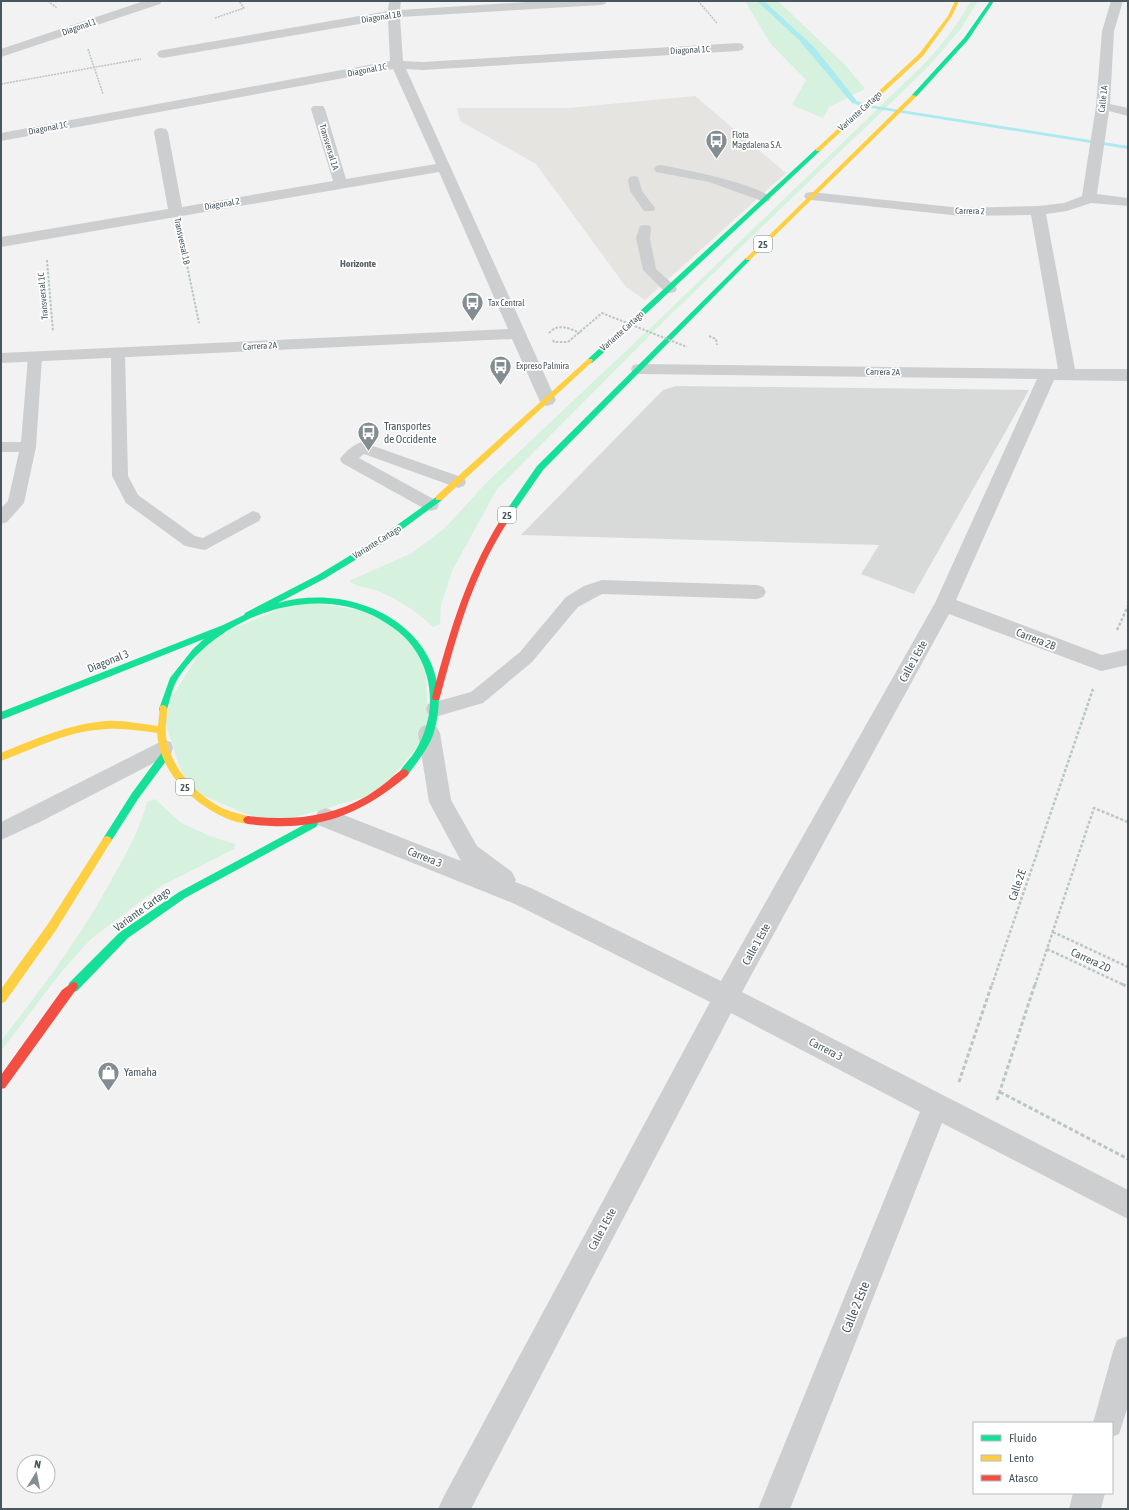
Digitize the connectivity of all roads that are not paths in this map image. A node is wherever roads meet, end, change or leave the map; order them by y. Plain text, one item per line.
1 (156, 1) edge
2 (395, 1) edge
3 (601, 1) edge
4 (957, 1) edge
5 (992, 1) edge
6 (1117, 1) edge
7 (394, 14) junction
8 (738, 47) dead end
9 (1, 53) edge
10 (163, 54) road end
11 (397, 64) junction
12 (1103, 106) junction
13 (318, 109) dead end
14 (1128, 112) edge
15 (161, 132) dead end
16 (1, 137) edge
17 (444, 167) junction
18 (660, 169) dead end
19 (634, 180) dead end
20 (341, 185) junction
21 (811, 196) junction
22 (765, 198) junction
23 (1089, 198) junction
24 (1128, 202) edge
25 (649, 208) dead end
26 (1038, 210) junction
27 (176, 212) junction
28 (645, 229) dead end
29 (1, 242) edge
30 (670, 289) junction
31 (518, 334) junction
32 (118, 353) junction
33 (35, 357) junction
34 (1, 358) edge
35 (639, 369) junction
36 (1058, 374) junction
37 (1128, 375) edge
38 (547, 400) junction
39 (1, 447) edge
40 (28, 447) junction
41 (458, 482) junction
42 (431, 505) junction
43 (253, 517) dead end
44 (1, 518) edge
45 (757, 592) dead end
46 (944, 604) junction
47 (248, 615) junction
48 (223, 628) junction
49 (1128, 657) edge
50 (436, 703) junction
51 (1, 716) edge
52 (429, 733) junction
53 (164, 744) junction
54 (1, 757) edge
55 (324, 818) junction
56 (1, 831) edge
57 (523, 896) junction
58 (726, 997) junction
59 (1, 998) edge
60 (1, 1084) edge
61 (942, 1109) junction
62 (1128, 1205) edge
63 (1128, 1351) edge
64 (1108, 1422) edge
65 (1089, 1494) edge
66 (454, 1509) edge
67 (774, 1509) edge
68 (1085, 1509) edge

1 - 9 street, Diagonal 1
2 - 7 street
3 - 7 street, Diagonal 1B
4 - 22 main road, Variante Cartago / 25
5 - 21 main road, 25
6 - 12 street, Calle 1A
7 - 10 street, Diagonal 1B
7 - 11 street
8 - 11 street, Diagonal 1C
11 - 16 street, Diagonal 1C
11 - 17 street
12 - 14 street
12 - 23 street, Calle 1A
13 - 20 street, Transversal 1A
15 - 27 street, Transversal 1B
17 - 20 street, Diagonal 2
17 - 31 street
18 - 22 lane
19 - 25 lane
20 - 27 street, Diagonal 2
21 - 26 street, Carrera 2
21 - 35 main road, 25
22 - 30 main road, Variante Cartago / 25
23 - 24 street, Carrera 2
23 - 26 street, Carrera 2
26 - 36 street
27 - 29 street, Diagonal 2
28 - 30 lane
30 - 38 main road, Variante Cartago / 25
31 - 32 street, Carrera 2A
31 - 38 street
32 - 33 street, Carrera 2A
32 - 43 lane
33 - 34 street, Carrera 2A
33 - 40 lane
35 - 36 street, Carrera 2A
35 - 50 main road, 25
36 - 37 street, Carrera 2A
36 - 46 street, Calle 1 Este
38 - 41 main road, Variante Cartago / 25
39 - 40 lane
40 - 44 lane
41 - 42 main road, Variante Cartago / 25
41 - 42 lane
42 - 47 main road, Variante Cartago / 25
45 - 50 lane
46 - 49 street, Carrera 2B
46 - 58 street, Calle 1 Este
47 - 48 main road, 25
47 - 50 main road, 25
48 - 51 main road, Diagonal 3
48 - 53 main road, 25
50 - 52 main road, 25
52 - 55 main road, 25
52 - 57 street, Carrera 3
53 - 54 main road
53 - 55 main road, 25
53 - 56 lane
53 - 59 main road
55 - 57 street, Carrera 3
55 - 60 main road, Variante Cartago / 25
57 - 58 street, Carrera 3
58 - 61 street, Carrera 3
58 - 66 street, Calle 1 Este
61 - 62 street, Carrera 3
61 - 67 street, Calle 2 Este
63 - 64 street
65 - 68 street

